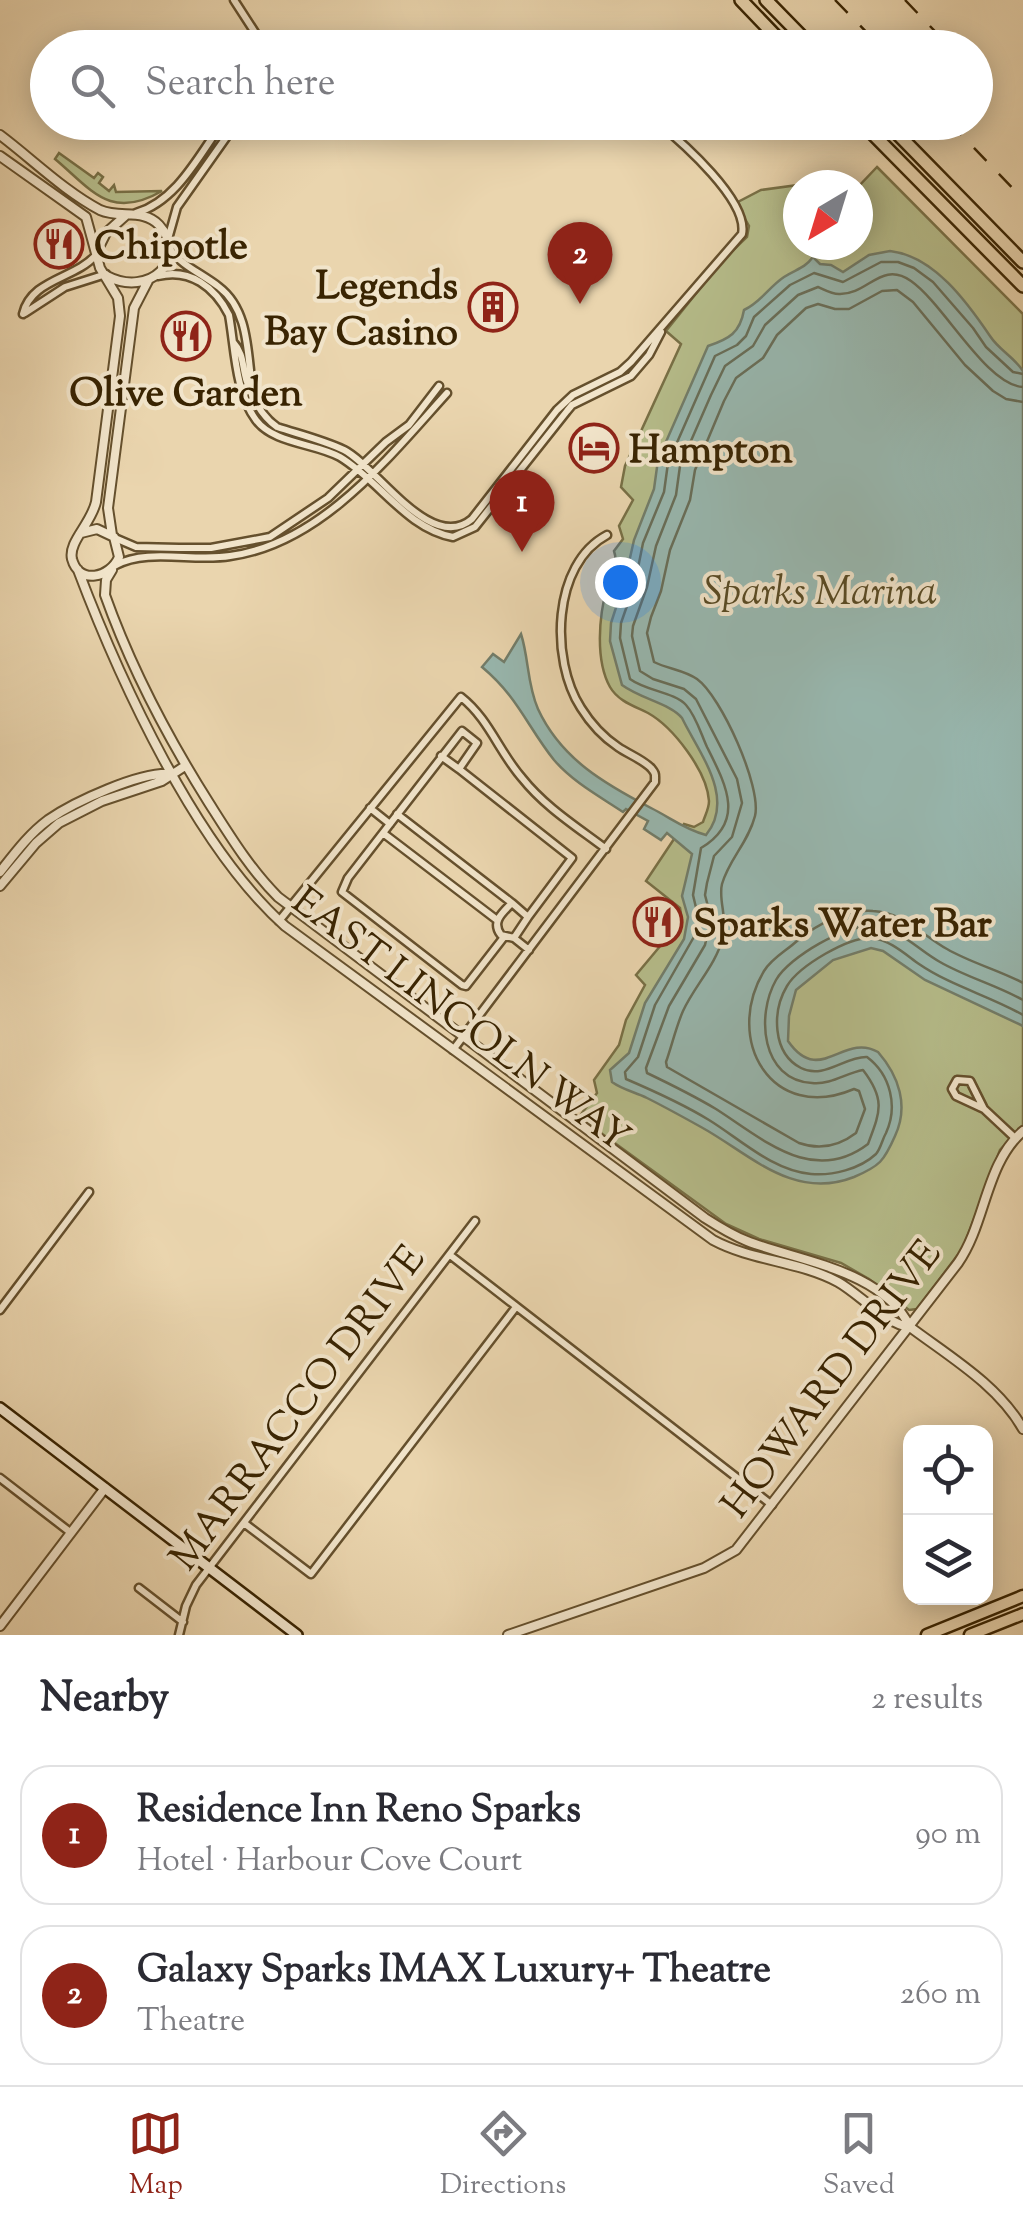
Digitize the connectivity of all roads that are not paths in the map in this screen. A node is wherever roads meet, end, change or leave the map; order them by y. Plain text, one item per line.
1 (234, 0) edge
2 (741, 0) edge
3 (766, 0) edge
4 (253, 30) edge
5 (770, 30) edge
6 (795, 30) edge
7 (0, 135) edge
8 (210, 140) edge
9 (224, 140) edge
10 (679, 140) edge
11 (879, 140) edge
12 (904, 140) edge
13 (0, 156) edge
14 (130, 214) junction
15 (168, 244) junction
16 (96, 254) junction
17 (1023, 262) edge
18 (106, 275) junction
19 (152, 279) junction
20 (1023, 286) edge
21 (666, 323) junction
22 (234, 342) junction
23 (439, 386) dead end
24 (447, 393) dead end
25 (253, 394) junction
26 (257, 415) junction
27 (526, 456) junction
28 (360, 467) junction
29 (368, 476) junction
30 (81, 534) junction
31 (608, 535) dead end
32 (113, 536) junction
33 (114, 568) junction
34 (78, 570) junction
35 (441, 756) junction
36 (185, 766) junction
37 (460, 769) junction
38 (172, 774) junction
39 (370, 808) junction
40 (397, 814) junction
41 (390, 824) junction
42 (383, 833) junction
43 (606, 850) junction
44 (0, 872) edge
45 (0, 886) edge
46 (512, 903) junction
47 (290, 908) junction
48 (528, 918) junction
49 (497, 920) junction
50 (280, 921) junction
51 (509, 938) junction
52 (529, 950) junction
53 (463, 1037) junction
54 (453, 1050) junction
55 (984, 1108) junction
56 (1019, 1134) edge
57 (89, 1192) dead end
58 (475, 1221) dead end
59 (450, 1255) junction
60 (516, 1307) junction
61 (0, 1310) edge
62 (910, 1327) junction
63 (0, 1408) edge
64 (1023, 1429) edge
65 (2, 1483) edge
66 (104, 1488) junction
67 (773, 1506) junction
68 (244, 1522) junction
69 (70, 1532) junction
70 (209, 1568) junction
71 (139, 1588) dead end
72 (1023, 1596) edge
73 (1023, 1614) edge
74 (183, 1622) junction
75 (0, 1626) edge
76 (179, 1635) edge
77 (297, 1635) edge
78 (508, 1635) edge
79 (927, 1635) edge
80 (970, 1635) edge

1 - 4 street
2 - 5 highway
3 - 6 highway
7 - 14 street
8 - 14 street
9 - 15 street
10 - 21 street
11 - 20 highway
12 - 17 highway
13 - 16 street
14 - 15 street
14 - 16 street
15 - 19 street
15 - 25 street
16 - 18 street
16 - 18 street
18 - 19 street
18 - 30 street
19 - 22 street
19 - 32 street
21 - 27 street
21 - 27 street
22 - 25 street
22 - 26 street
23 - 28 street
24 - 29 street
25 - 26 street
26 - 28 street
27 - 29 street
27 - 29 street
28 - 29 street
28 - 32 street
29 - 33 street
30 - 32 street
30 - 34 street
31 - 43 street
32 - 33 street
33 - 34 street
33 - 36 street, EAST LINCOLN WAY
34 - 38 street, EAST LINCOLN WAY
35 - 37 street
35 - 37 street
35 - 40 street
36 - 38 street
36 - 47 street, EAST LINCOLN WAY
37 - 48 street
38 - 44 street
38 - 45 street
38 - 50 street, EAST LINCOLN WAY
39 - 41 street
39 - 43 street
39 - 47 street
40 - 41 street
40 - 46 street
41 - 42 street
42 - 49 street
42 - 51 street
43 - 52 street
46 - 48 street
46 - 49 street
47 - 50 street
47 - 53 street, EAST LINCOLN WAY
48 - 51 street
49 - 51 street
50 - 54 street, EAST LINCOLN WAY
51 - 52 street
52 - 53 street
53 - 54 street
53 - 62 street, EAST LINCOLN WAY
54 - 62 street, EAST LINCOLN WAY
55 - 55 street
55 - 56 street
56 - 62 street, HOWARD DRIVE
57 - 61 street
58 - 59 street, MARRACCO DRIVE
59 - 60 street
59 - 68 street, MARRACCO DRIVE
60 - 67 street
60 - 68 street
62 - 64 street, EAST LINCOLN WAY
62 - 67 street, HOWARD DRIVE
63 - 66 main road
65 - 69 street
66 - 69 street
66 - 70 main road
67 - 78 street, HOWARD DRIVE
68 - 70 street, MARRACCO DRIVE
69 - 75 street
70 - 74 street, MARRACCO DRIVE
70 - 77 main road
71 - 74 street
72 - 79 main road
73 - 80 main road
74 - 76 street, MARRACCO DRIVE

